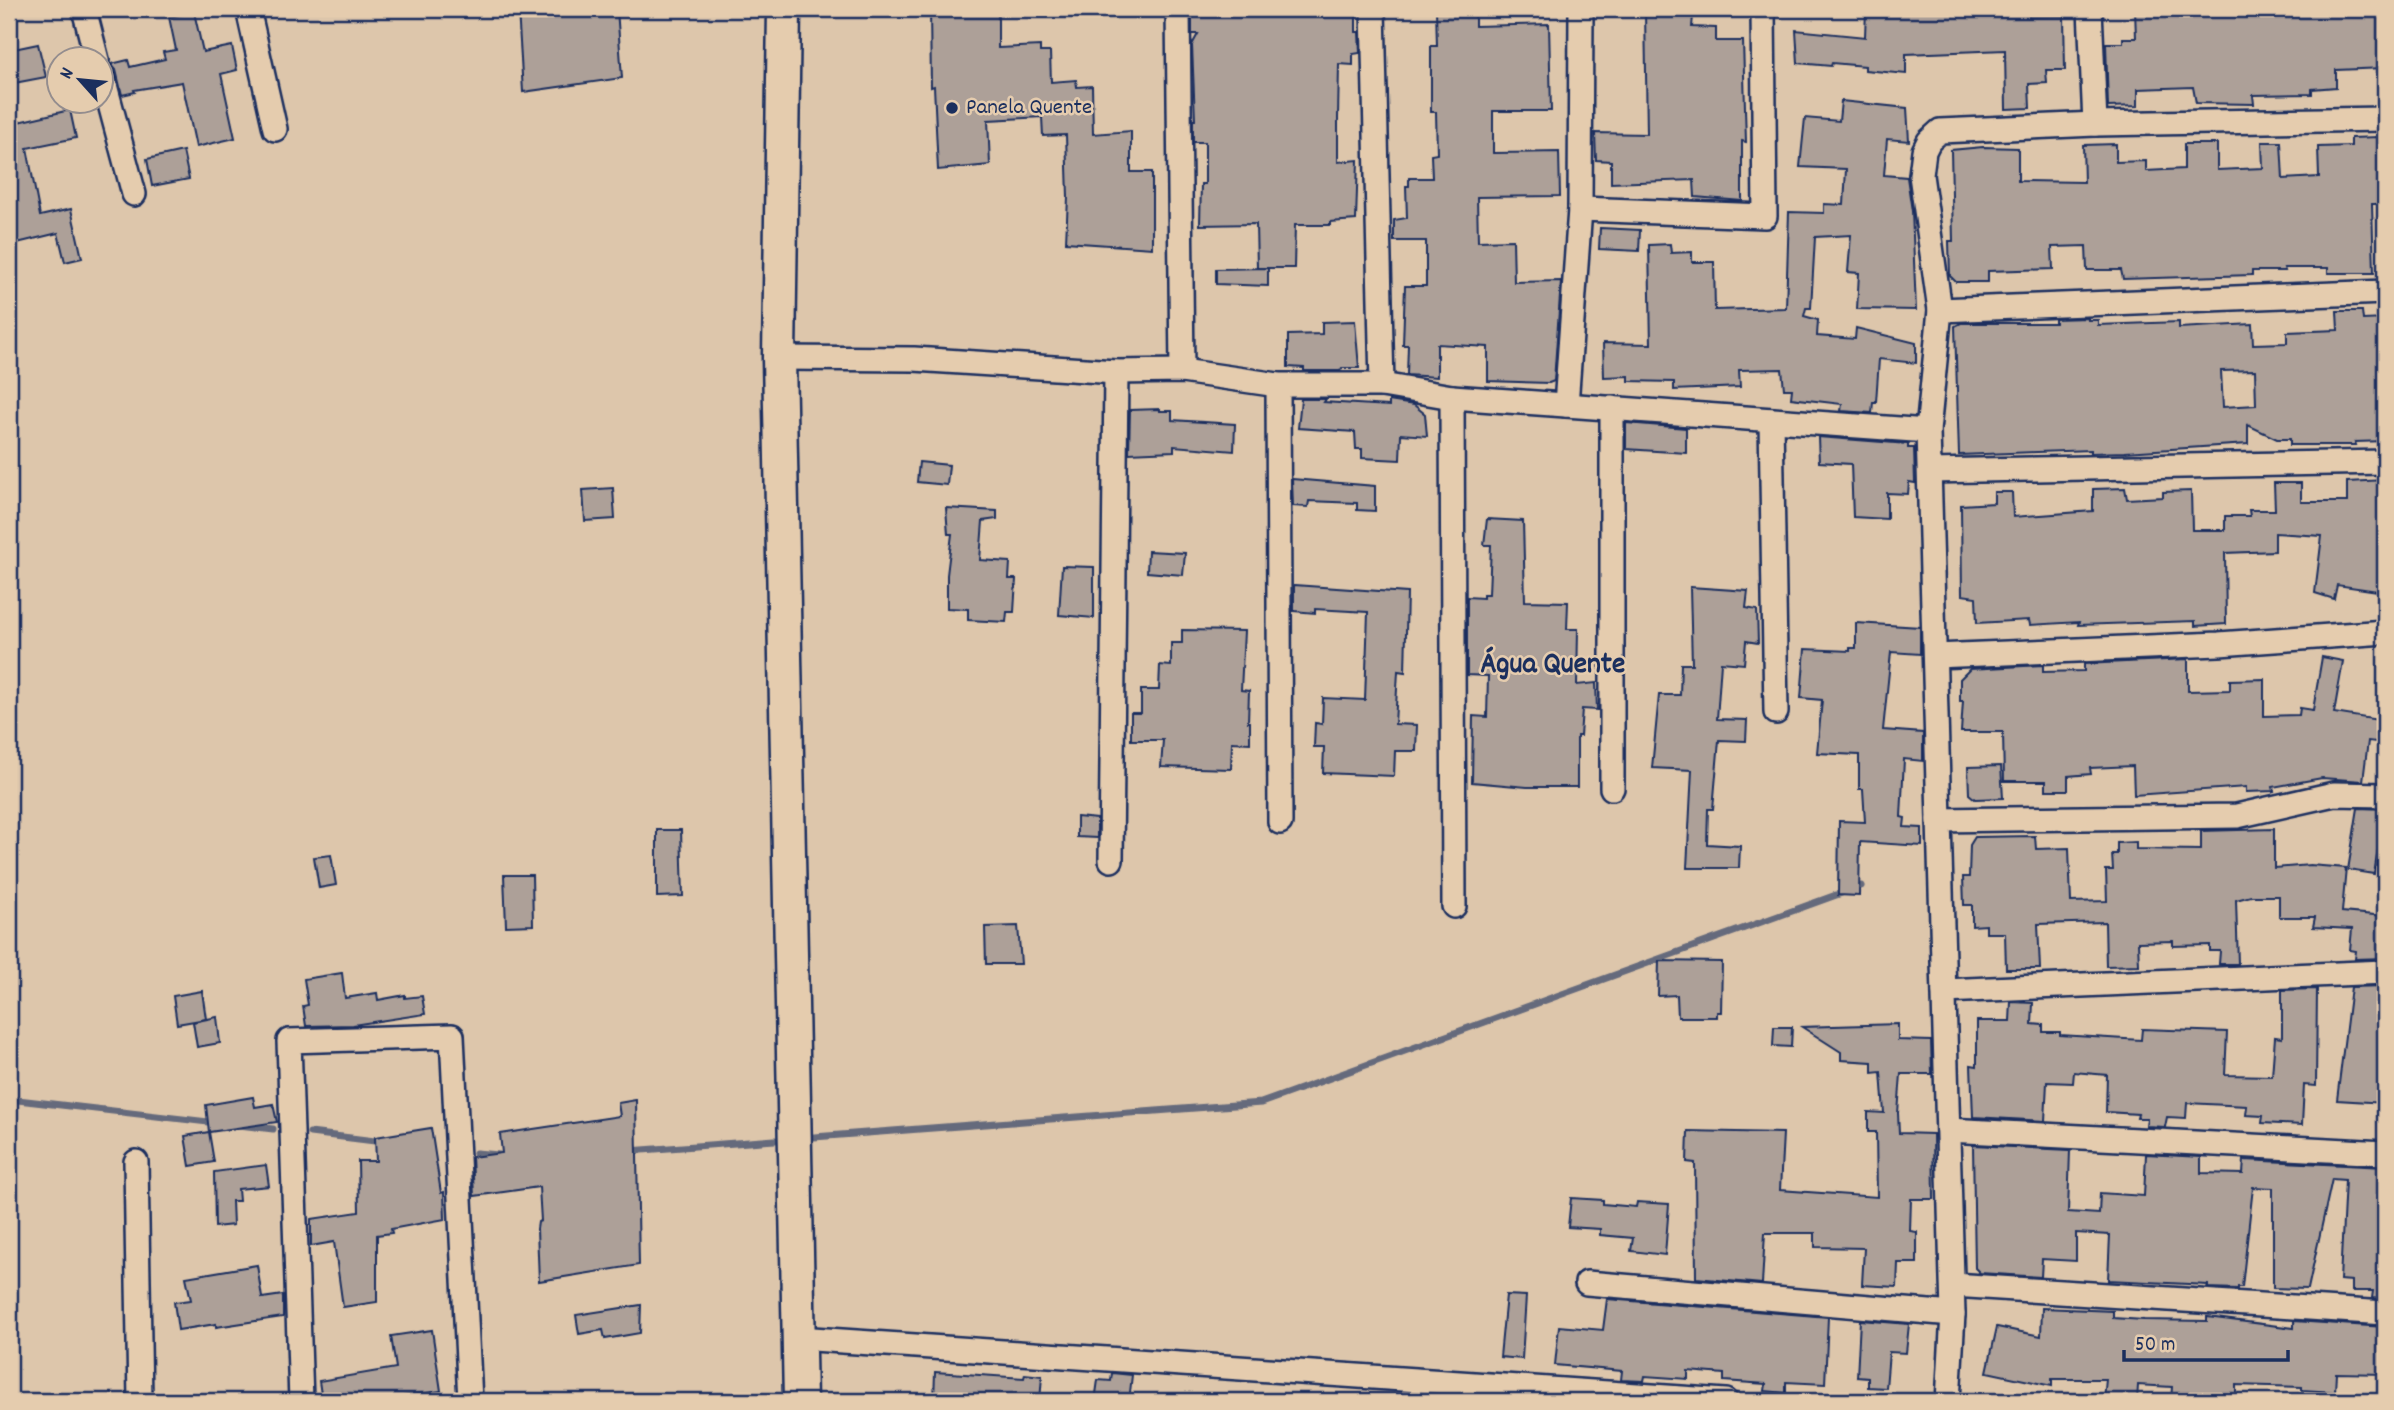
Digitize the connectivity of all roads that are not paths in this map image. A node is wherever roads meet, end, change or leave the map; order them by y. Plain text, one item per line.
1 (84, 9) edge
2 (248, 9) edge
3 (784, 9) edge
4 (1178, 9) edge
5 (1373, 9) edge
6 (1581, 9) edge
7 (1763, 9) edge
8 (2090, 9) edge
9 (93, 46) edge
10 (113, 116) edge
11 (2385, 119) edge
12 (2095, 124) junction
13 (275, 129) dead end
14 (134, 194) dead end
15 (1580, 209) junction
16 (2385, 292) edge
17 (1940, 310) junction
18 (779, 358) junction
19 (1182, 371) junction
20 (1116, 372) junction
21 (1278, 385) junction
22 (1382, 385) junction
23 (1452, 397) junction
24 (1566, 405) junction
25 (1612, 408) junction
26 (1771, 420) junction
27 (1928, 431) junction
28 (2385, 462) edge
29 (1930, 471) junction
30 (2385, 632) edge
31 (1935, 656) junction
32 (1776, 712) dead end
33 (1612, 788) dead end
34 (2385, 795) edge
35 (1940, 821) junction
36 (1280, 822) dead end
37 (1111, 860) dead end
38 (1454, 906) dead end
39 (2385, 972) edge
40 (1944, 991) junction
41 (1948, 1130) junction
42 (2385, 1153) edge
43 (136, 1162) dead end
44 (1587, 1283) dead end
45 (1953, 1285) junction
46 (2385, 1313) edge
47 (1953, 1314) junction
48 (798, 1338) junction
49 (1674, 1399) edge
50 (140, 1401) edge
51 (301, 1401) edge
52 (470, 1401) edge
53 (800, 1401) edge
54 (1726, 1401) edge
55 (1948, 1401) edge

1 - 9 street
2 - 13 street
3 - 18 main road
4 - 19 street
5 - 22 street
6 - 15 street
7 - 15 street
8 - 12 street
10 - 14 street
11 - 12 street
12 - 17 street
15 - 24 street
16 - 17 street
17 - 27 street
18 - 20 street
18 - 48 main road
19 - 20 street
19 - 21 street
20 - 37 street
21 - 22 street
21 - 36 street
22 - 23 street
23 - 24 street
23 - 38 street
24 - 25 street
25 - 26 street
25 - 33 street
26 - 27 street
26 - 32 street
27 - 29 street
28 - 29 street
29 - 31 street
30 - 31 street
31 - 35 street
34 - 35 street
35 - 40 street
39 - 40 street
40 - 41 street
41 - 42 street
41 - 45 street
43 - 50 street
44 - 47 street
45 - 46 street
45 - 47 street
47 - 55 street
48 - 49 street
48 - 53 main road
49 - 54 street
51 - 52 street

